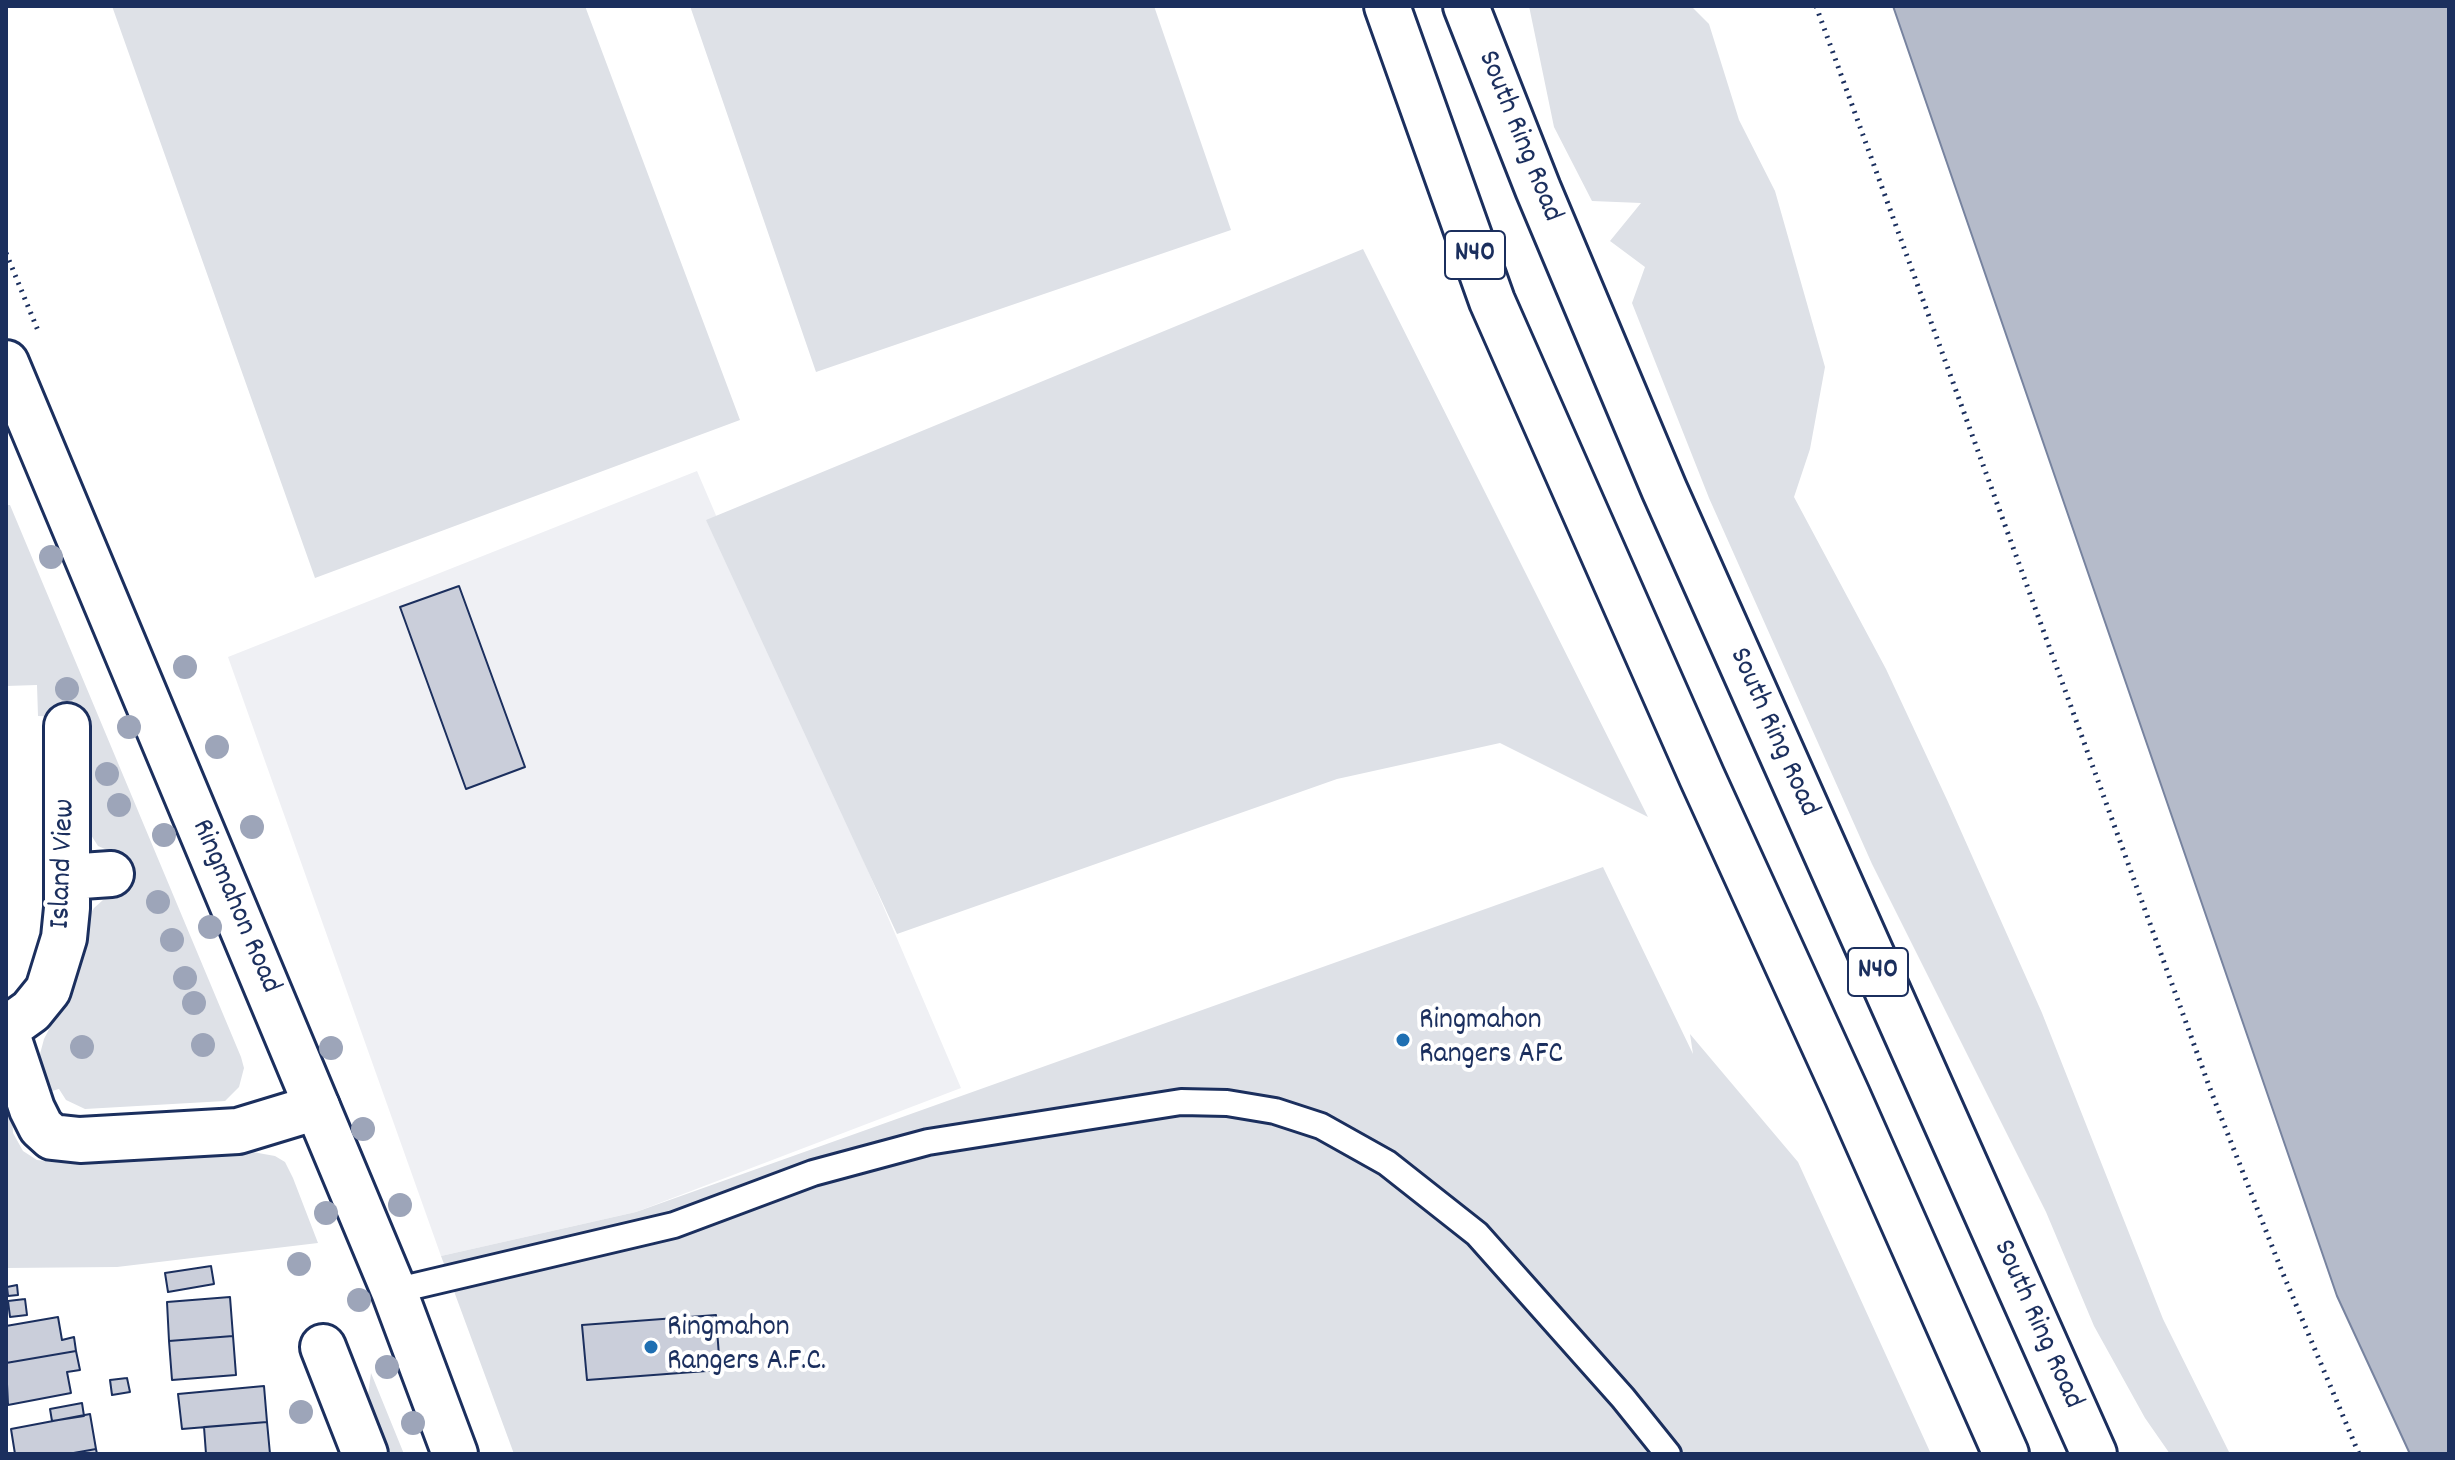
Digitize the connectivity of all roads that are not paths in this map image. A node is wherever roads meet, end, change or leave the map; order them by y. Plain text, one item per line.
1 (1387, 6) edge
2 (1466, 6) edge
3 (6, 363) edge
4 (67, 726) dead end
5 (111, 874) dead end
6 (67, 877) junction
7 (6, 1030) edge
8 (317, 1107) junction
9 (394, 1291) junction
10 (323, 1347) dead end
11 (365, 1454) edge
12 (455, 1454) edge
13 (1668, 1454) edge
14 (2006, 1454) edge
15 (2094, 1454) edge

1 - 14 main road, N40
2 - 15 main road, South Ring Road / N40
3 - 8 main road, Ringmahon Road
4 - 6 main road, Island View
5 - 6 main road
6 - 7 main road, Island View
7 - 8 main road
8 - 9 main road, Ringmahon Road
9 - 12 main road, Ringmahon Road
9 - 13 lane
10 - 11 main road

